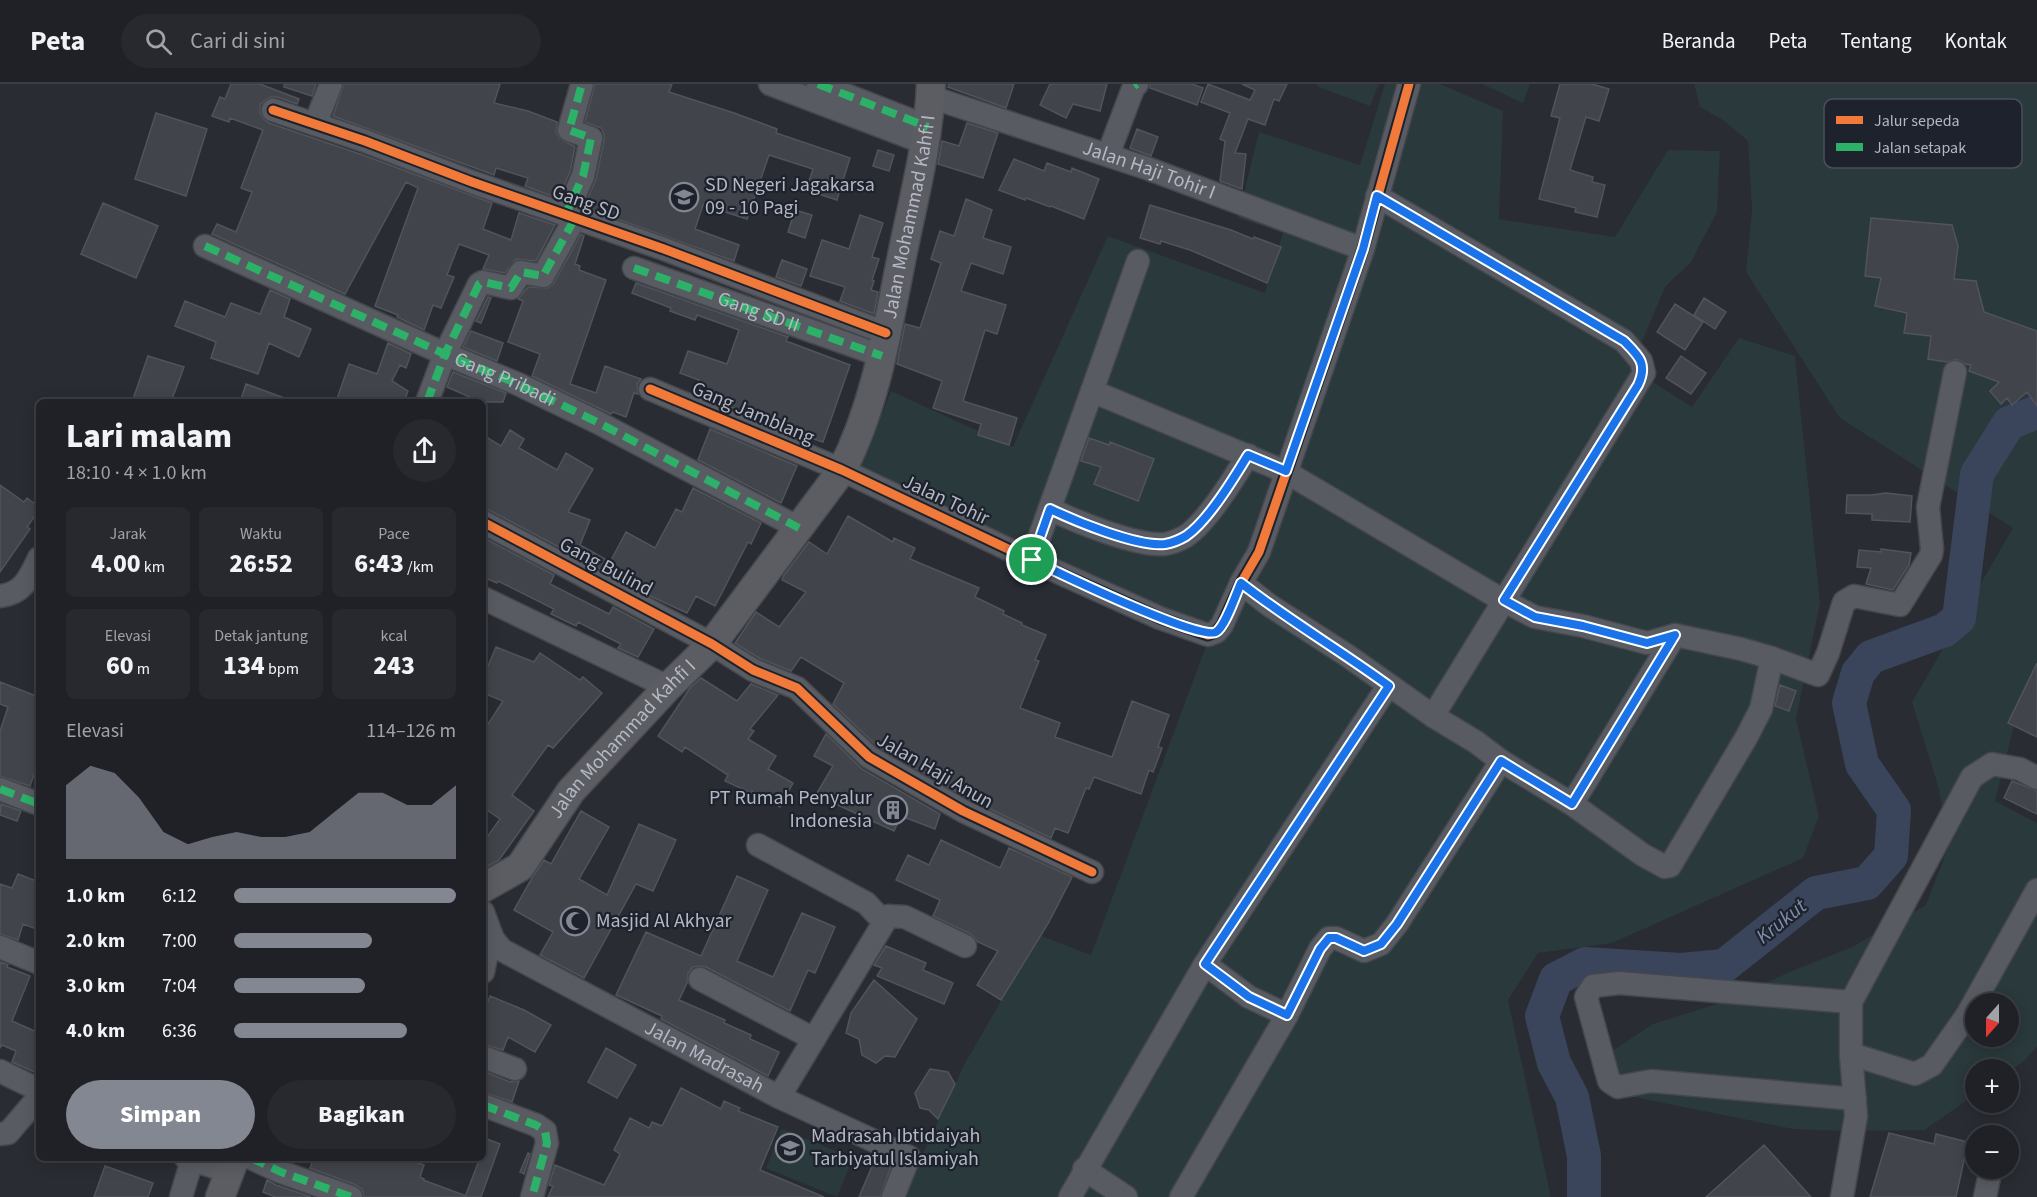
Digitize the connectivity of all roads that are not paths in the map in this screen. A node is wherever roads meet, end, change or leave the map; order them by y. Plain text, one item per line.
1 (331, 84) edge
2 (582, 84) edge
3 (770, 84) edge
4 (819, 84) edge
5 (1137, 84) edge
6 (1409, 84) edge
7 (931, 91) edge
8 (273, 110) dead end
9 (315, 124) junction
10 (926, 135) junction
11 (1108, 155) junction
12 (1377, 196) junction
13 (571, 216) junction
14 (205, 246) dead end
15 (1363, 249) junction
16 (1138, 261) dead end
17 (634, 268) dead end
18 (884, 344) junction
19 (445, 354) junction
20 (1955, 372) dead end
21 (650, 389) dead end
22 (1092, 391) junction
23 (428, 399) edge
24 (1248, 455) junction
25 (842, 470) junction
26 (1286, 471) junction
27 (1050, 509) junction
28 (486, 524) edge
29 (799, 528) junction
30 (1032, 560) junction
31 (36, 563) edge
32 (1241, 583) junction
33 (0, 596) edge
34 (486, 599) edge
35 (1504, 600) junction
36 (1675, 635) junction
37 (712, 644) junction
38 (1772, 658) junction
39 (1389, 686) junction
40 (668, 687) junction
41 (1433, 716) junction
42 (1501, 761) junction
43 (2037, 778) edge
44 (0, 789) edge
45 (36, 803) edge
46 (1572, 804) junction
47 (758, 845) dead end
48 (1092, 872) dead end
49 (486, 886) edge
50 (2037, 890) edge
51 (486, 920) edge
52 (884, 921) junction
53 (491, 934) junction
54 (965, 946) dead end
55 (0, 947) edge
56 (486, 958) edge
57 (36, 962) edge
58 (1205, 964) junction
59 (700, 979) dead end
60 (1851, 1002) junction
61 (1287, 1015) junction
62 (814, 1039) junction
63 (1851, 1054) junction
64 (486, 1058) edge
65 (515, 1069) dead end
66 (0, 1071) edge
67 (36, 1089) edge
68 (779, 1096) junction
69 (1855, 1099) junction
70 (36, 1100) edge
71 (486, 1106) edge
72 (0, 1134) edge
73 (189, 1161) edge
74 (196, 1161) edge
75 (1084, 1169) junction
76 (234, 1171) edge
77 (1989, 1179) edge
78 (181, 1197) edge
79 (351, 1197) edge
80 (532, 1197) edge
81 (893, 1197) edge
82 (1070, 1197) edge
83 (1126, 1197) edge
84 (1180, 1197) edge
85 (1842, 1197) edge
86 (1985, 1197) edge

1 - 9 street
2 - 13 street
3 - 10 street
4 - 10 street
5 - 11 street
6 - 12 street
7 - 10 main road, Jalan Mohammad Kahfi I
7 - 11 street, Jalan Haji Tohir I
8 - 9 street, Gang SD
9 - 13 street, Gang SD
10 - 18 main road, Jalan Mohammad Kahfi I
11 - 15 street, Jalan Haji Tohir I
12 - 15 street
12 - 35 street
13 - 18 street, Gang SD
13 - 19 street
14 - 19 street, Gang Pribadi
15 - 26 street
16 - 22 street
17 - 18 street, Gang SD II
18 - 25 main road, Jalan Mohammad Kahfi I
19 - 23 street
19 - 29 street, Gang Pribadi
20 - 38 street
21 - 25 street, Gang Jamblang
22 - 24 street
22 - 27 street
24 - 26 street
24 - 27 street
25 - 29 main road, Jalan Mohammad Kahfi I
25 - 30 street, Jalan Tohir
26 - 32 street
26 - 35 street
27 - 30 street
28 - 37 street, Gang Bulind
29 - 37 main road, Jalan Mohammad Kahfi I
30 - 32 street, Jalan Tohir
31 - 33 street
32 - 39 street
34 - 40 street
35 - 36 street
35 - 41 street
36 - 38 street
36 - 46 street
37 - 40 main road, Jalan Mohammad Kahfi I
37 - 48 street, Jalan Haji Anun
38 - 46 street
39 - 41 street
39 - 58 street
40 - 49 main road, Jalan Mohammad Kahfi I
41 - 42 street
42 - 46 street
42 - 61 street
43 - 60 street
44 - 45 street
47 - 52 street
50 - 63 street
51 - 53 street, Jalan Madrasah
52 - 54 street
52 - 62 street
53 - 56 street
53 - 68 street, Jalan Madrasah
55 - 57 street
58 - 61 street
58 - 75 street
59 - 62 street
60 - 63 street
60 - 69 street
61 - 84 street
62 - 68 street
63 - 69 street
64 - 65 street
66 - 67 street
68 - 81 street, Jalan Madrasah
69 - 85 street
70 - 72 street
71 - 80 street
73 - 78 street
74 - 76 street
75 - 82 street
75 - 83 street
76 - 79 street
77 - 86 street

